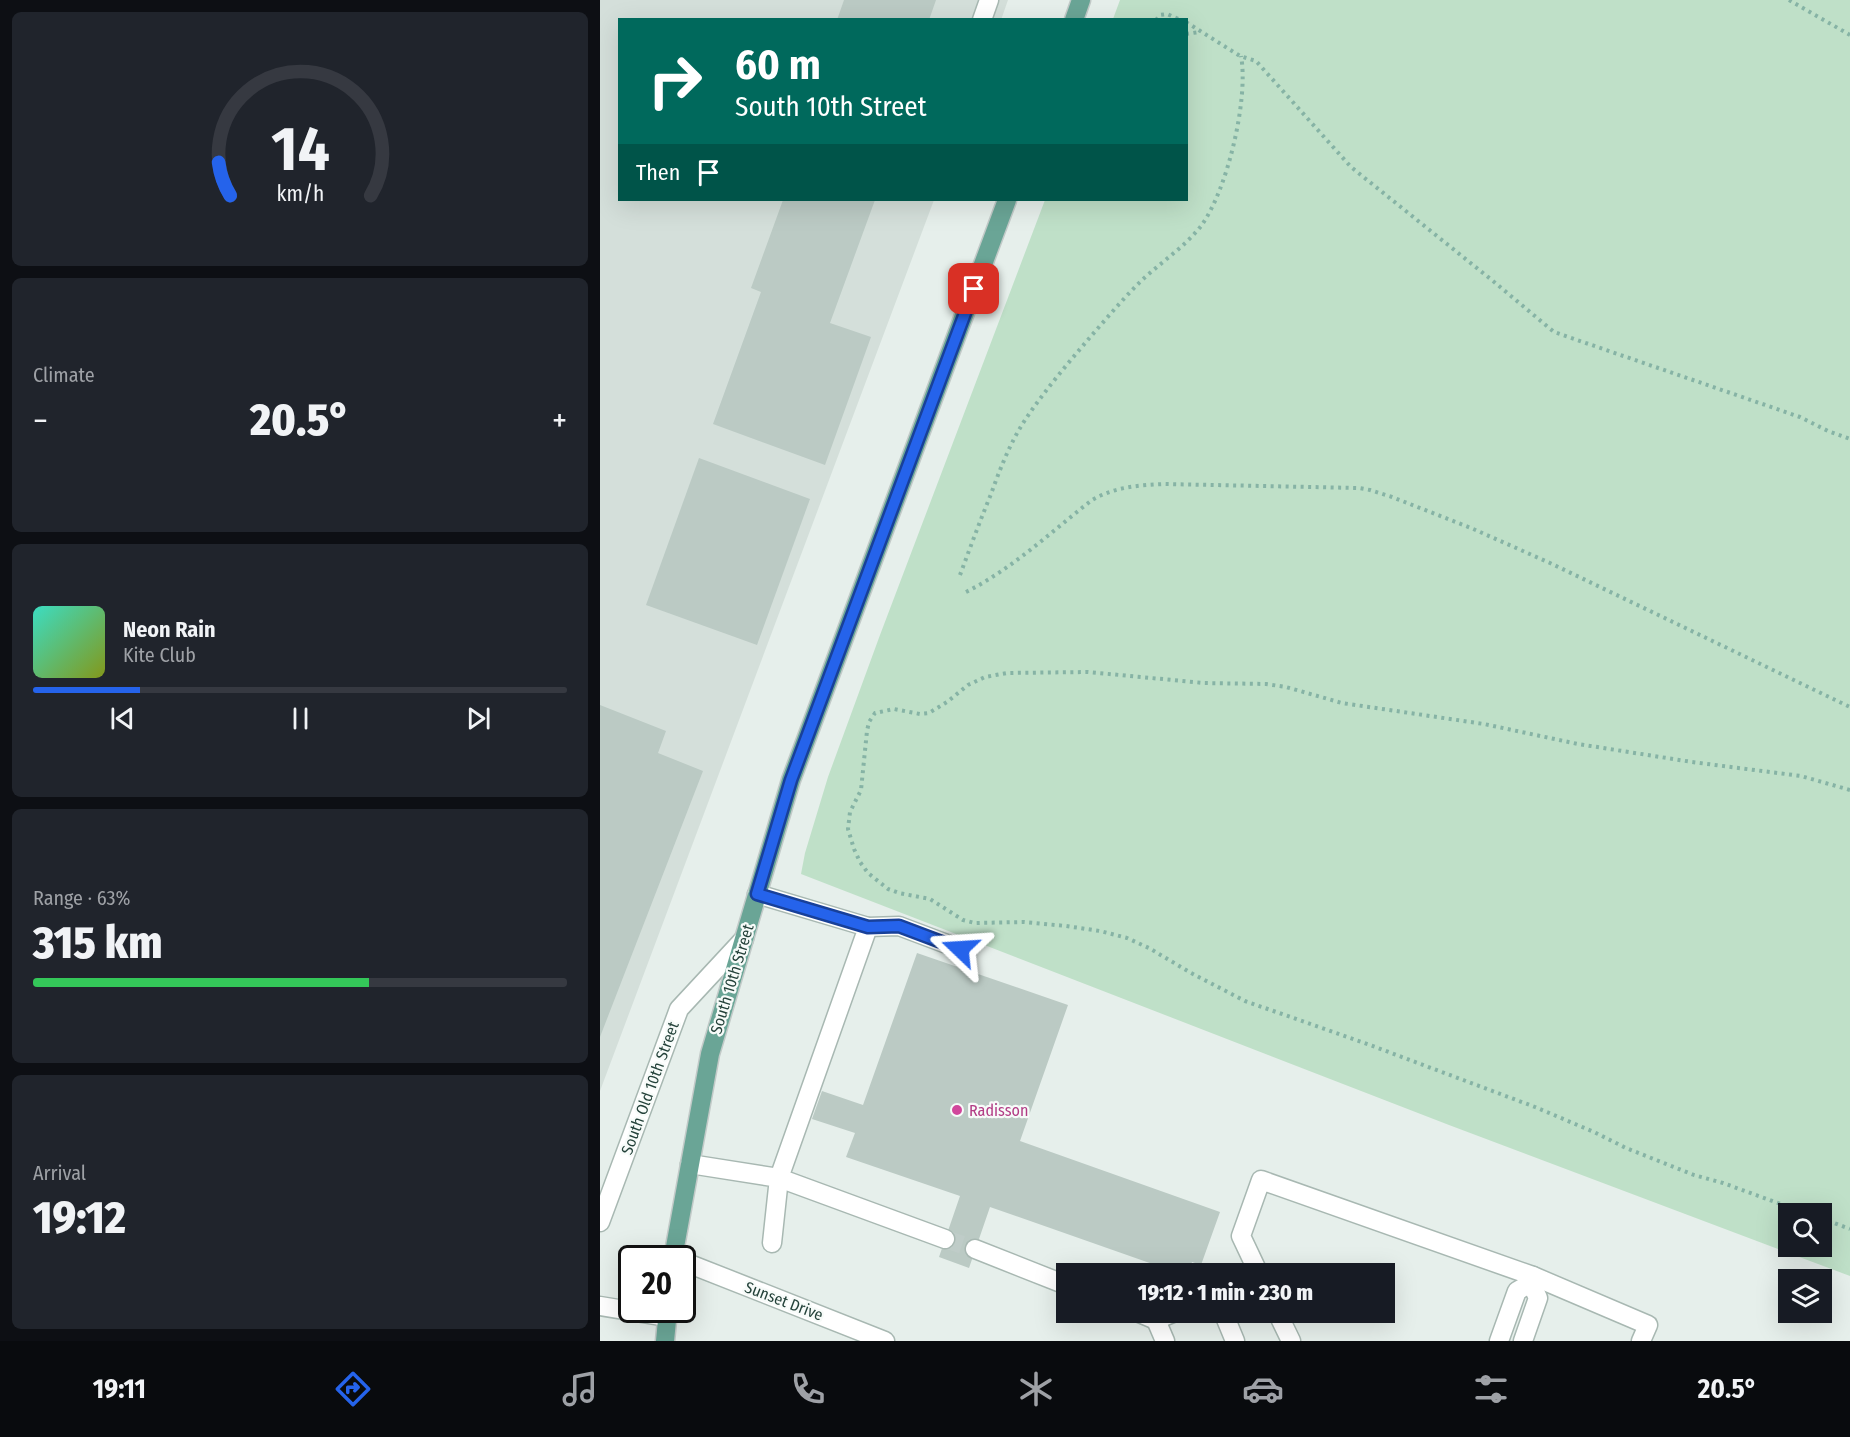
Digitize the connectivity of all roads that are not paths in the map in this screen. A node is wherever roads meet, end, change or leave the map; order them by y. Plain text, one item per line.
1 (989, 0) edge
2 (1081, 0) edge
3 (983, 18) edge
4 (1075, 18) edge
5 (1007, 201) edge
6 (757, 894) junction
7 (868, 927) junction
8 (744, 939) junction
9 (960, 949) dead end
10 (690, 1164) junction
11 (779, 1178) junction
12 (600, 1222) edge
13 (945, 1239) tunnel mouth
14 (772, 1243) dead end
15 (678, 1245) edge
16 (975, 1249) tunnel mouth
17 (1254, 1263) edge
18 (696, 1267) edge
19 (1532, 1279) junction
20 (1056, 1281) edge
21 (600, 1306) edge
22 (618, 1308) edge
23 (666, 1323) edge
24 (1157, 1323) edge
25 (1228, 1323) edge
26 (1282, 1323) edge
27 (665, 1341) edge
28 (885, 1341) edge
29 (1165, 1341) edge
30 (1235, 1341) edge
31 (1291, 1341) edge
32 (1499, 1341) edge
33 (1523, 1341) edge
34 (1641, 1341) edge

1 - 3 street
2 - 4 main road
5 - 6 main road, South 10th Street
6 - 7 street
6 - 8 main road, South 10th Street
7 - 9 street
7 - 11 street
8 - 10 main road, South 10th Street
8 - 12 street, South Old 10th Street
10 - 11 street
10 - 15 main road, South 10th Street
11 - 13 street
11 - 14 street
16 - 20 street
17 - 19 street
18 - 28 street, Sunset Drive
19 - 32 street
19 - 33 street
19 - 34 street
21 - 22 street
23 - 27 main road
24 - 29 street
25 - 30 street
26 - 31 street

